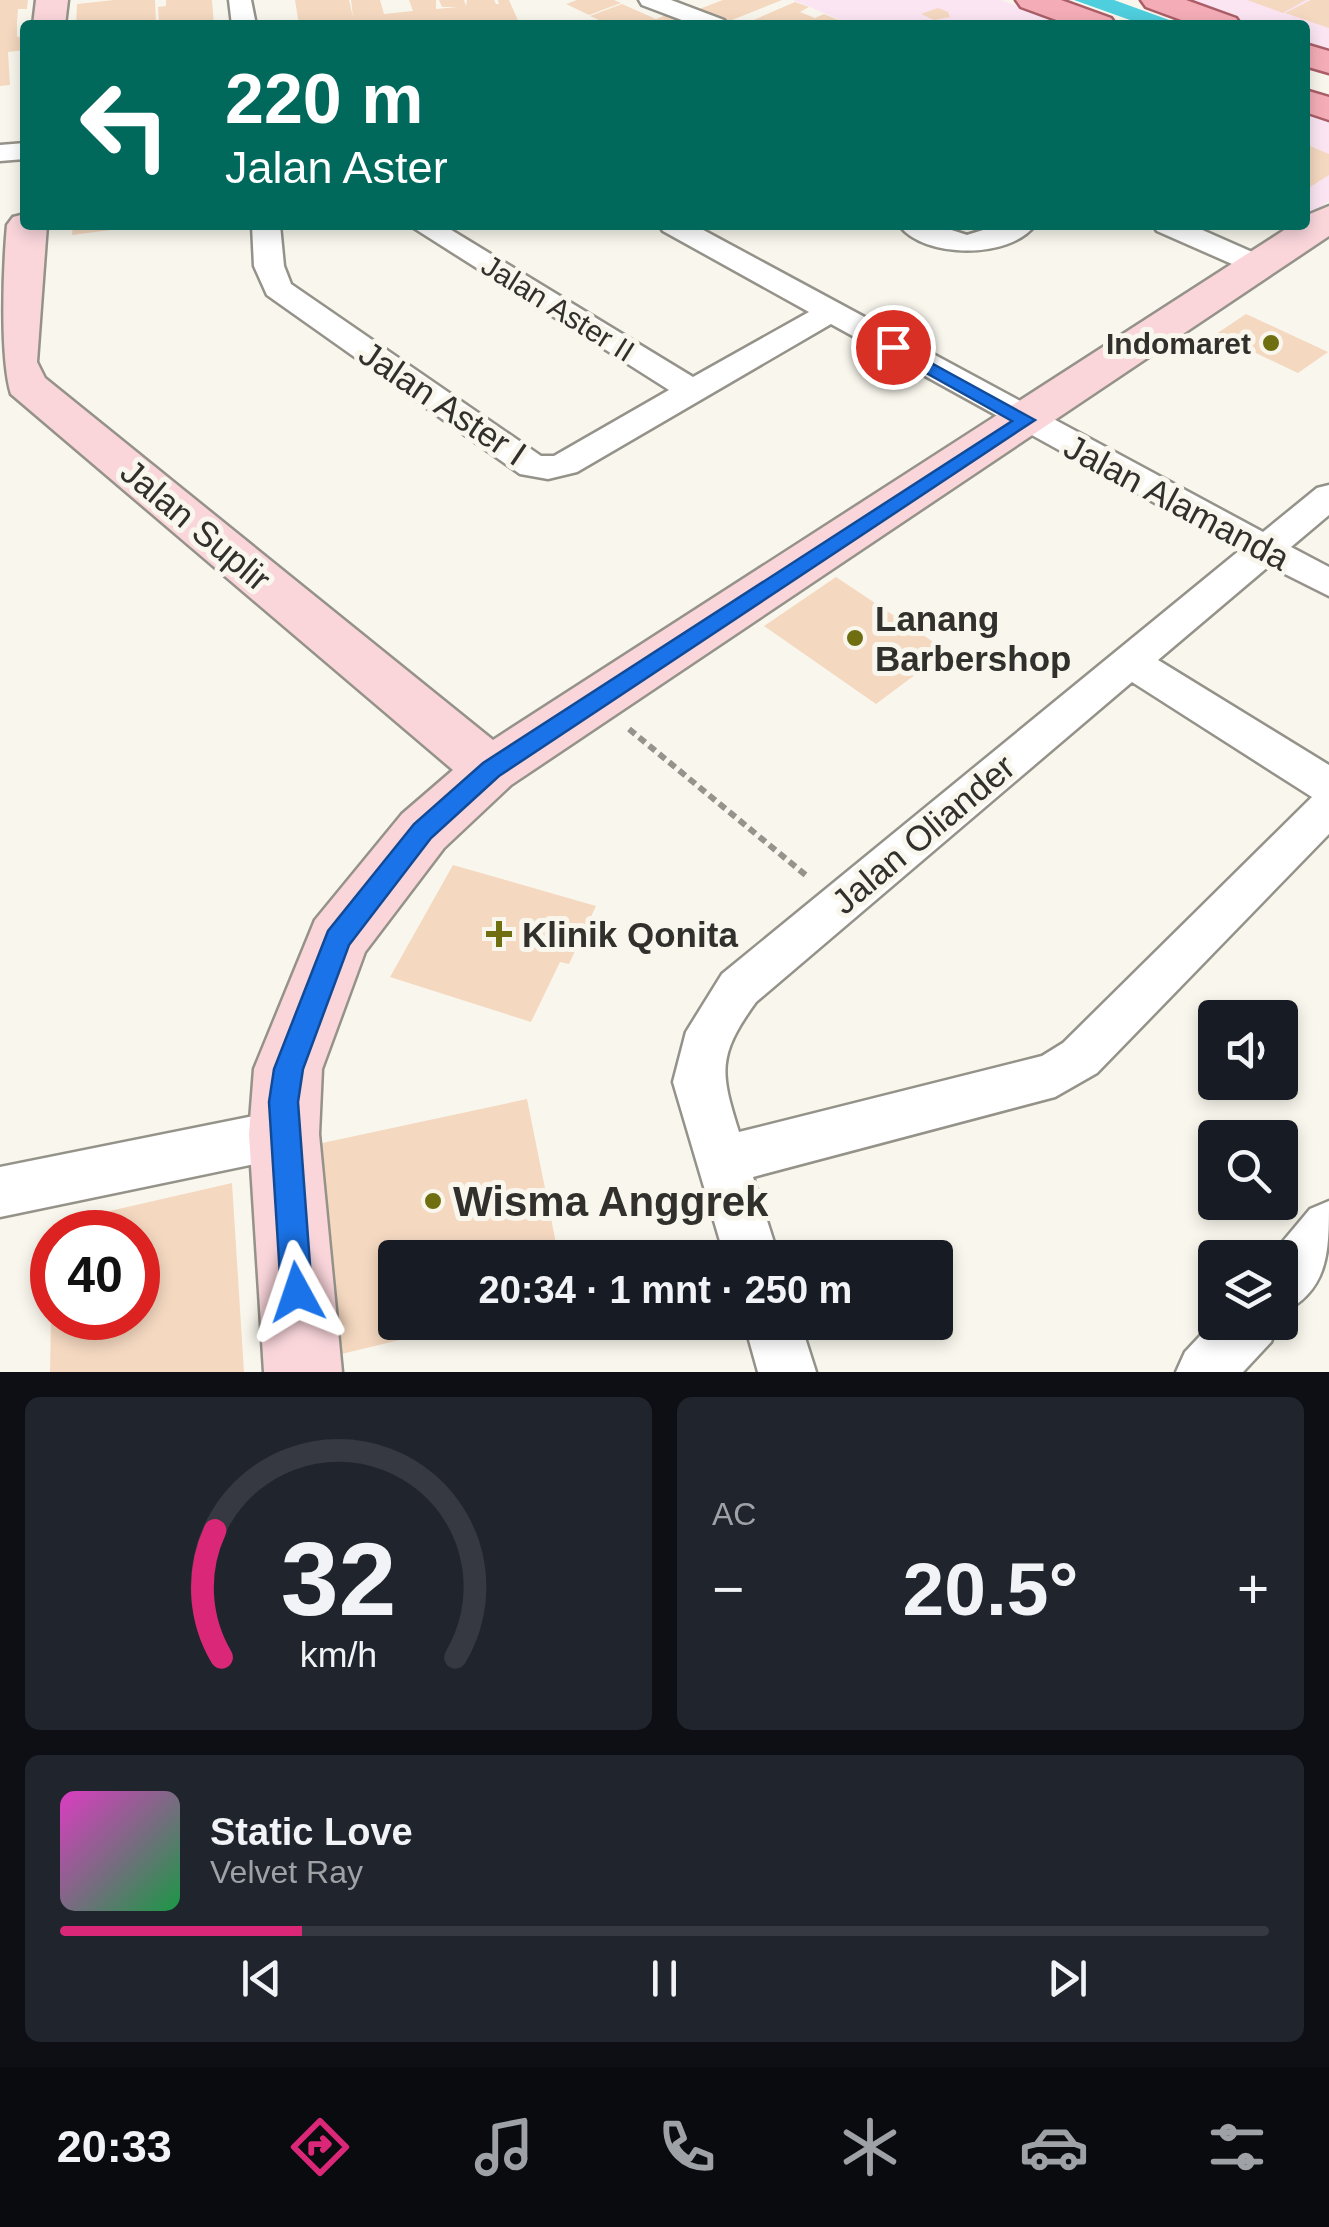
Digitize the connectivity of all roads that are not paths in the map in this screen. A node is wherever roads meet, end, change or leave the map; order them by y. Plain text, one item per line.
1 (650, 0) edge
2 (1032, 0) edge
3 (1157, 0) edge
4 (703, 20) edge
5 (1086, 20) edge
6 (1211, 20) edge
7 (1329, 218) edge
8 (26, 230) edge
9 (266, 230) edge
10 (431, 230) edge
11 (682, 230) edge
12 (926, 230) edge
13 (1012, 230) edge
14 (1178, 230) edge
15 (1258, 265) junction
16 (830, 312) junction
17 (693, 391) junction
18 (1026, 420) junction
19 (1329, 496) edge
20 (1266, 549) junction
21 (1329, 583) edge
22 (1130, 662) junction
23 (491, 770) junction
24 (1329, 786) edge
25 (1329, 807) edge
26 (284, 1134) junction
27 (722, 1161) junction
28 (0, 1192) edge
29 (1329, 1227) edge
30 (746, 1240) edge
31 (1298, 1265) edge
32 (777, 1340) edge
33 (1234, 1340) edge
34 (304, 1372) edge
35 (787, 1372) edge
36 (1205, 1372) edge

1 - 4 street
2 - 5 main road
3 - 6 main road
7 - 15 street
8 - 23 street, Jalan Suplir
9 - 17 street, Jalan Aster I
10 - 17 street, Jalan Aster II
11 - 16 street, Jalan Alamanda
12 - 13 street
14 - 15 street
15 - 18 street
16 - 17 street, Jalan Aster I
16 - 18 street, Jalan Alamanda
18 - 20 street, Jalan Alamanda
18 - 23 street
19 - 20 street, Jalan Oliander
20 - 21 street, Jalan Alamanda
20 - 22 street, Jalan Oliander
22 - 24 street
22 - 27 street, Jalan Oliander
23 - 26 street
25 - 27 street
26 - 28 street
26 - 34 street
27 - 30 street, Jalan Oliander
29 - 31 street
32 - 35 street
33 - 36 street

